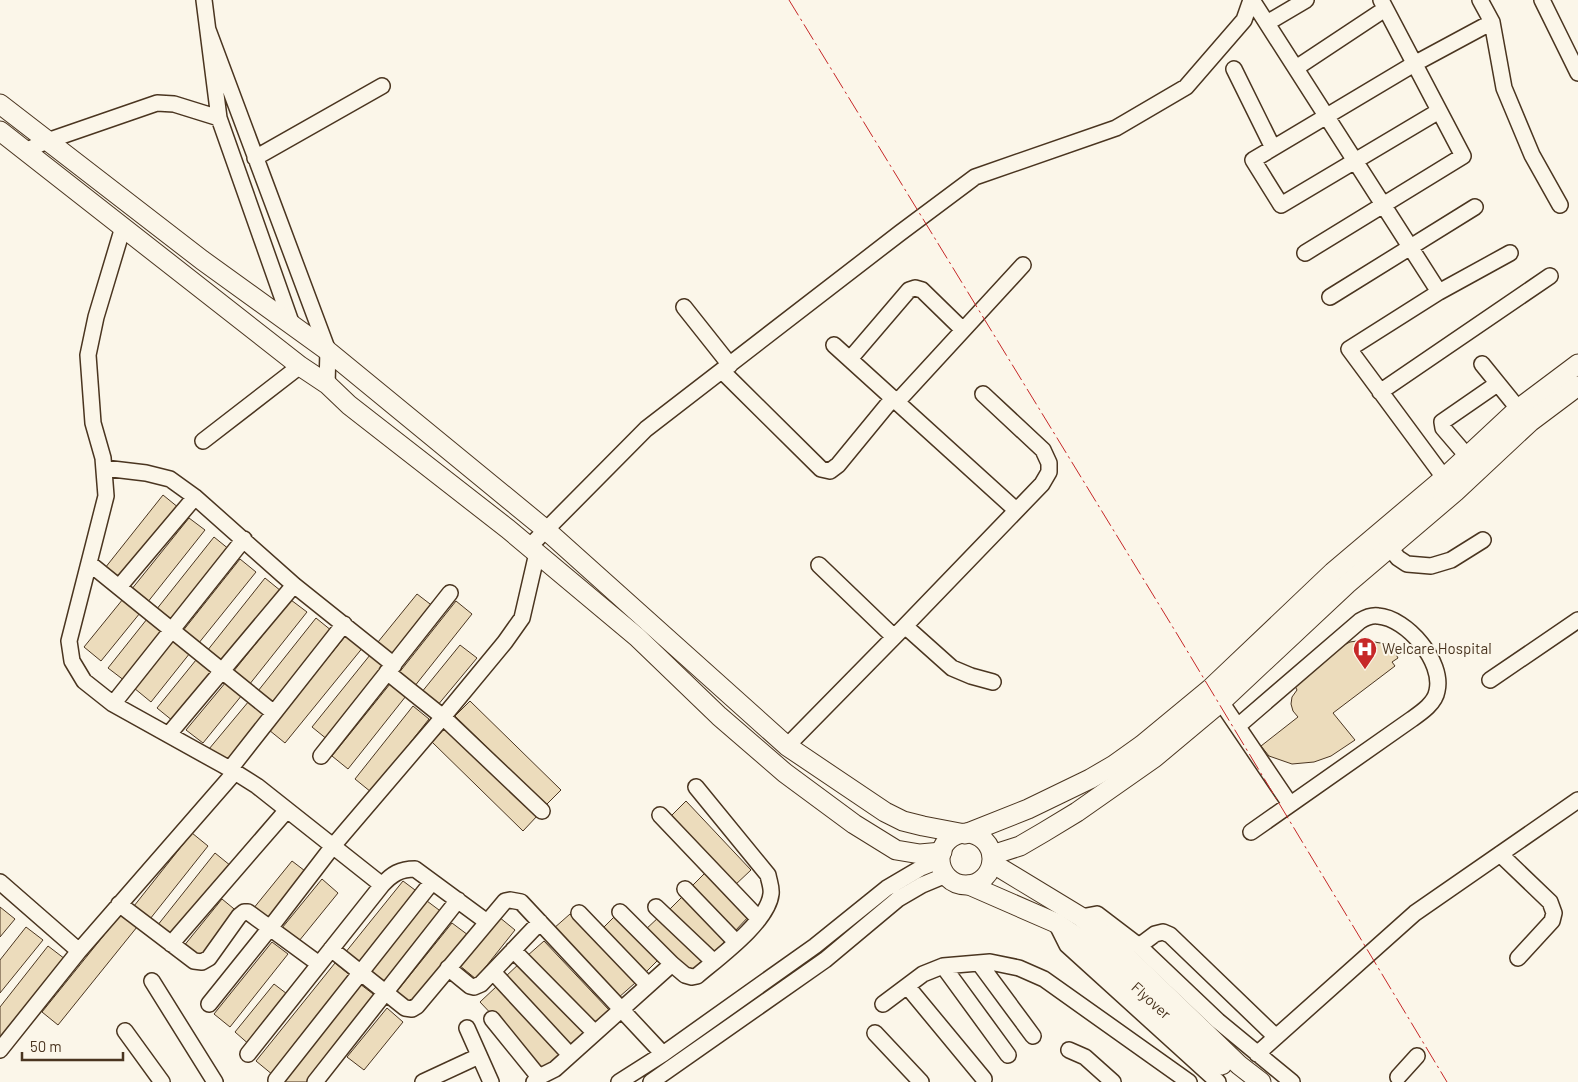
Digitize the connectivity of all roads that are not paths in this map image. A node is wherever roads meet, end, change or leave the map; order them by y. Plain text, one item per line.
1 (204, 0) edge
2 (1252, 0) edge
3 (1306, 0) edge
4 (1480, 0) edge
5 (1542, 0) edge
6 (1383, 4) edge
7 (1492, 22) junction
8 (1267, 23) junction
9 (208, 30) junction
10 (1414, 64) junction
11 (1296, 68) junction
12 (1234, 69) dead end
13 (1578, 73) edge
14 (382, 86) dead end
15 (0, 104) edge
16 (1439, 111) junction
17 (1327, 116) junction
18 (219, 118) junction
19 (0, 131) edge
20 (47, 141) junction
21 (1273, 148) junction
22 (25, 151) junction
23 (255, 158) junction
24 (1355, 161) junction
25 (1560, 205) dead end
26 (1384, 206) junction
27 (1475, 208) dead end
28 (123, 228) junction
29 (1410, 247) junction
30 (1305, 253) dead end
31 (1510, 253) dead end
32 (1023, 264) dead end
33 (1550, 276) dead end
34 (1439, 292) junction
35 (1330, 297) dead end
36 (684, 307) dead end
37 (292, 325) junction
38 (963, 330) junction
39 (834, 345) dead end
40 (328, 350) junction
41 (850, 359) junction
42 (1482, 364) dead end
43 (1578, 364) edge
44 (300, 366) junction
45 (726, 368) junction
46 (327, 384) junction
47 (1497, 384) junction
48 (1578, 386) edge
49 (1380, 392) junction
50 (984, 394) dead end
51 (895, 400) junction
52 (1524, 416) junction
53 (203, 441) dead end
54 (1467, 456) junction
55 (104, 468) junction
56 (1449, 485) junction
57 (195, 497) junction
58 (1016, 510) junction
59 (545, 529) junction
60 (244, 539) junction
61 (1483, 540) dead end
62 (1384, 541) junction
63 (533, 550) junction
64 (89, 563) junction
65 (819, 565) dead end
66 (294, 585) junction
67 (119, 587) junction
68 (450, 593) dead end
69 (1578, 620) edge
70 (344, 624) junction
71 (172, 630) junction
72 (900, 632) junction
73 (391, 668) junction
74 (222, 672) junction
75 (1490, 680) dead end
76 (993, 682) dead end
77 (1216, 695) junction
78 (113, 704) junction
79 (274, 713) junction
80 (443, 717) junction
81 (1238, 726) junction
82 (169, 734) junction
83 (787, 746) junction
84 (321, 756) dead end
85 (232, 771) junction
86 (696, 787) dead end
87 (1578, 800) edge
88 (1290, 804) junction
89 (287, 810) junction
90 (542, 811) dead end
91 (660, 815) dead end
92 (1251, 832) dead end
93 (965, 834) junction
94 (332, 846) junction
95 (1500, 854) junction
96 (992, 859) junction
97 (943, 863) junction
98 (0, 882) edge
99 (432, 882) junction
100 (382, 884) junction
101 (969, 885) junction
102 (684, 889) dead end
103 (458, 900) junction
104 (119, 904) junction
105 (656, 907) dead end
106 (620, 912) dead end
107 (579, 913) dead end
108 (1081, 917) junction
109 (759, 919) junction
110 (486, 922) junction
111 (540, 922) junction
112 (1056, 923) junction
113 (270, 928) junction
114 (1097, 940) junction
115 (736, 942) junction
116 (171, 944) junction
117 (1139, 946) junction
118 (331, 949) junction
119 (513, 950) junction
120 (79, 951) junction
121 (1518, 958) dead end
122 (714, 962) junction
123 (979, 963) junction
124 (319, 964) junction
125 (672, 964) junction
126 (942, 966) junction
127 (448, 968) junction
128 (493, 972) junction
129 (360, 973) junction
130 (152, 981) dead end
131 (648, 985) junction
132 (906, 986) junction
133 (386, 992) junction
134 (209, 1004) dead end
135 (883, 1004) dead end
136 (620, 1009) junction
137 (492, 1020) dead end
138 (467, 1028) dead end
139 (125, 1031) dead end
140 (595, 1032) junction
141 (875, 1033) dead end
142 (1033, 1036) dead end
143 (1276, 1037) junction
144 (0, 1050) edge
145 (1069, 1050) dead end
146 (248, 1054) dead end
147 (662, 1054) junction
148 (1257, 1054) junction
149 (1008, 1055) dead end
150 (479, 1056) junction
151 (570, 1056) junction
152 (1417, 1056) dead end
153 (674, 1075) edge
154 (1398, 1077) dead end
155 (984, 1079) dead end
156 (276, 1080) dead end
157 (537, 1080) edge
158 (162, 1082) edge
159 (215, 1082) edge
160 (315, 1082) edge
161 (423, 1082) edge
162 (491, 1082) edge
163 (619, 1082) edge
164 (651, 1082) edge
165 (921, 1082) edge
166 (1113, 1082) edge
167 (1189, 1082) edge
168 (1218, 1082) edge
169 (1242, 1082) edge
170 (1260, 1082) edge
171 (1292, 1082) edge

1 - 9 street
2 - 8 street
2 - 45 street
3 - 8 street
4 - 7 street
5 - 13 street
6 - 10 street
6 - 11 street
7 - 10 street
7 - 25 street
8 - 11 street
9 - 18 street
9 - 23 street
10 - 16 street
10 - 17 street
11 - 17 street
12 - 21 street
14 - 23 street
15 - 20 main road
16 - 24 street
16 - 26 street
17 - 21 street
17 - 24 street
18 - 20 street
18 - 37 street
19 - 22 main road
20 - 22 street
20 - 37 main road
21 - 24 street
22 - 28 main road
23 - 40 street
24 - 26 street
26 - 29 street
26 - 30 street
27 - 29 street
28 - 44 main road
28 - 55 street
29 - 34 street
29 - 35 street
31 - 34 street
32 - 38 street
33 - 49 street
34 - 49 street
36 - 45 street
37 - 40 main road
38 - 41 street
38 - 51 street
39 - 41 street
40 - 46 street
40 - 59 main road
41 - 51 street
42 - 47 street
43 - 52 main road
44 - 46 main road
44 - 53 street
45 - 51 street
45 - 59 street
46 - 63 main road
47 - 52 street
47 - 54 street
48 - 52 main road
49 - 56 street
50 - 58 street
51 - 58 street
52 - 54 main road
52 - 56 main road
54 - 56 main road
55 - 57 street
55 - 64 street
56 - 62 main road
57 - 60 street
57 - 67 street
58 - 72 street
59 - 63 street
59 - 83 main road
60 - 66 street
60 - 71 street
61 - 62 street
62 - 77 main road
63 - 80 street
63 - 97 main road
64 - 67 street
64 - 78 street
65 - 72 street
66 - 70 street
66 - 74 street
67 - 71 street
68 - 73 street
69 - 75 street
70 - 73 street
70 - 79 street
71 - 74 street
71 - 78 street
72 - 76 street
72 - 83 street
73 - 80 street
73 - 84 street
74 - 79 street
74 - 82 street
77 - 81 street
77 - 93 main road
77 - 96 main road
78 - 82 street
79 - 85 street
80 - 90 street
80 - 94 street
81 - 88 street
81 - 88 street
82 - 85 street
83 - 93 main road
85 - 89 street
85 - 104 street
86 - 109 street
87 - 95 street
88 - 92 street
89 - 94 street
89 - 116 street
91 - 109 street
93 - 96 main road
93 - 97 main road
94 - 100 street
94 - 113 street
95 - 121 street
95 - 143 street
96 - 101 main road
96 - 108 main road, Flyover
97 - 101 main road
97 - 147 street
97 - 153 street
98 - 120 street
99 - 100 street
99 - 103 street
99 - 129 street
100 - 118 street
101 - 112 main road, Flyover
102 - 115 street
103 - 110 street
103 - 133 street
104 - 116 street
104 - 120 street
105 - 122 street
106 - 125 street
107 - 131 street
108 - 114 main road, Flyover
108 - 117 street
109 - 115 street
110 - 111 street
110 - 127 street
111 - 119 street
111 - 136 street
112 - 114 main road, Flyover
112 - 168 street
113 - 116 street
113 - 124 street
113 - 134 street
114 - 169 main road, Flyover
114 - 170 main road, Flyover
115 - 122 street
117 - 143 street
117 - 148 street
118 - 124 street
118 - 129 street
119 - 128 street
119 - 140 street
120 - 144 street
122 - 125 street
123 - 126 street
123 - 142 street
123 - 167 street
124 - 146 street
125 - 131 street
126 - 132 street
126 - 149 street
127 - 128 street
127 - 133 street
128 - 151 street
129 - 133 street
129 - 156 street
130 - 159 street
131 - 136 street
132 - 135 street
132 - 155 street
133 - 160 street
136 - 140 street
136 - 147 street
137 - 157 street
138 - 150 street
139 - 158 street
140 - 151 street
141 - 165 street
143 - 148 street
145 - 166 street
147 - 163 street
148 - 171 street
150 - 161 street
150 - 162 street
151 - 157 street
152 - 154 street
153 - 164 street

